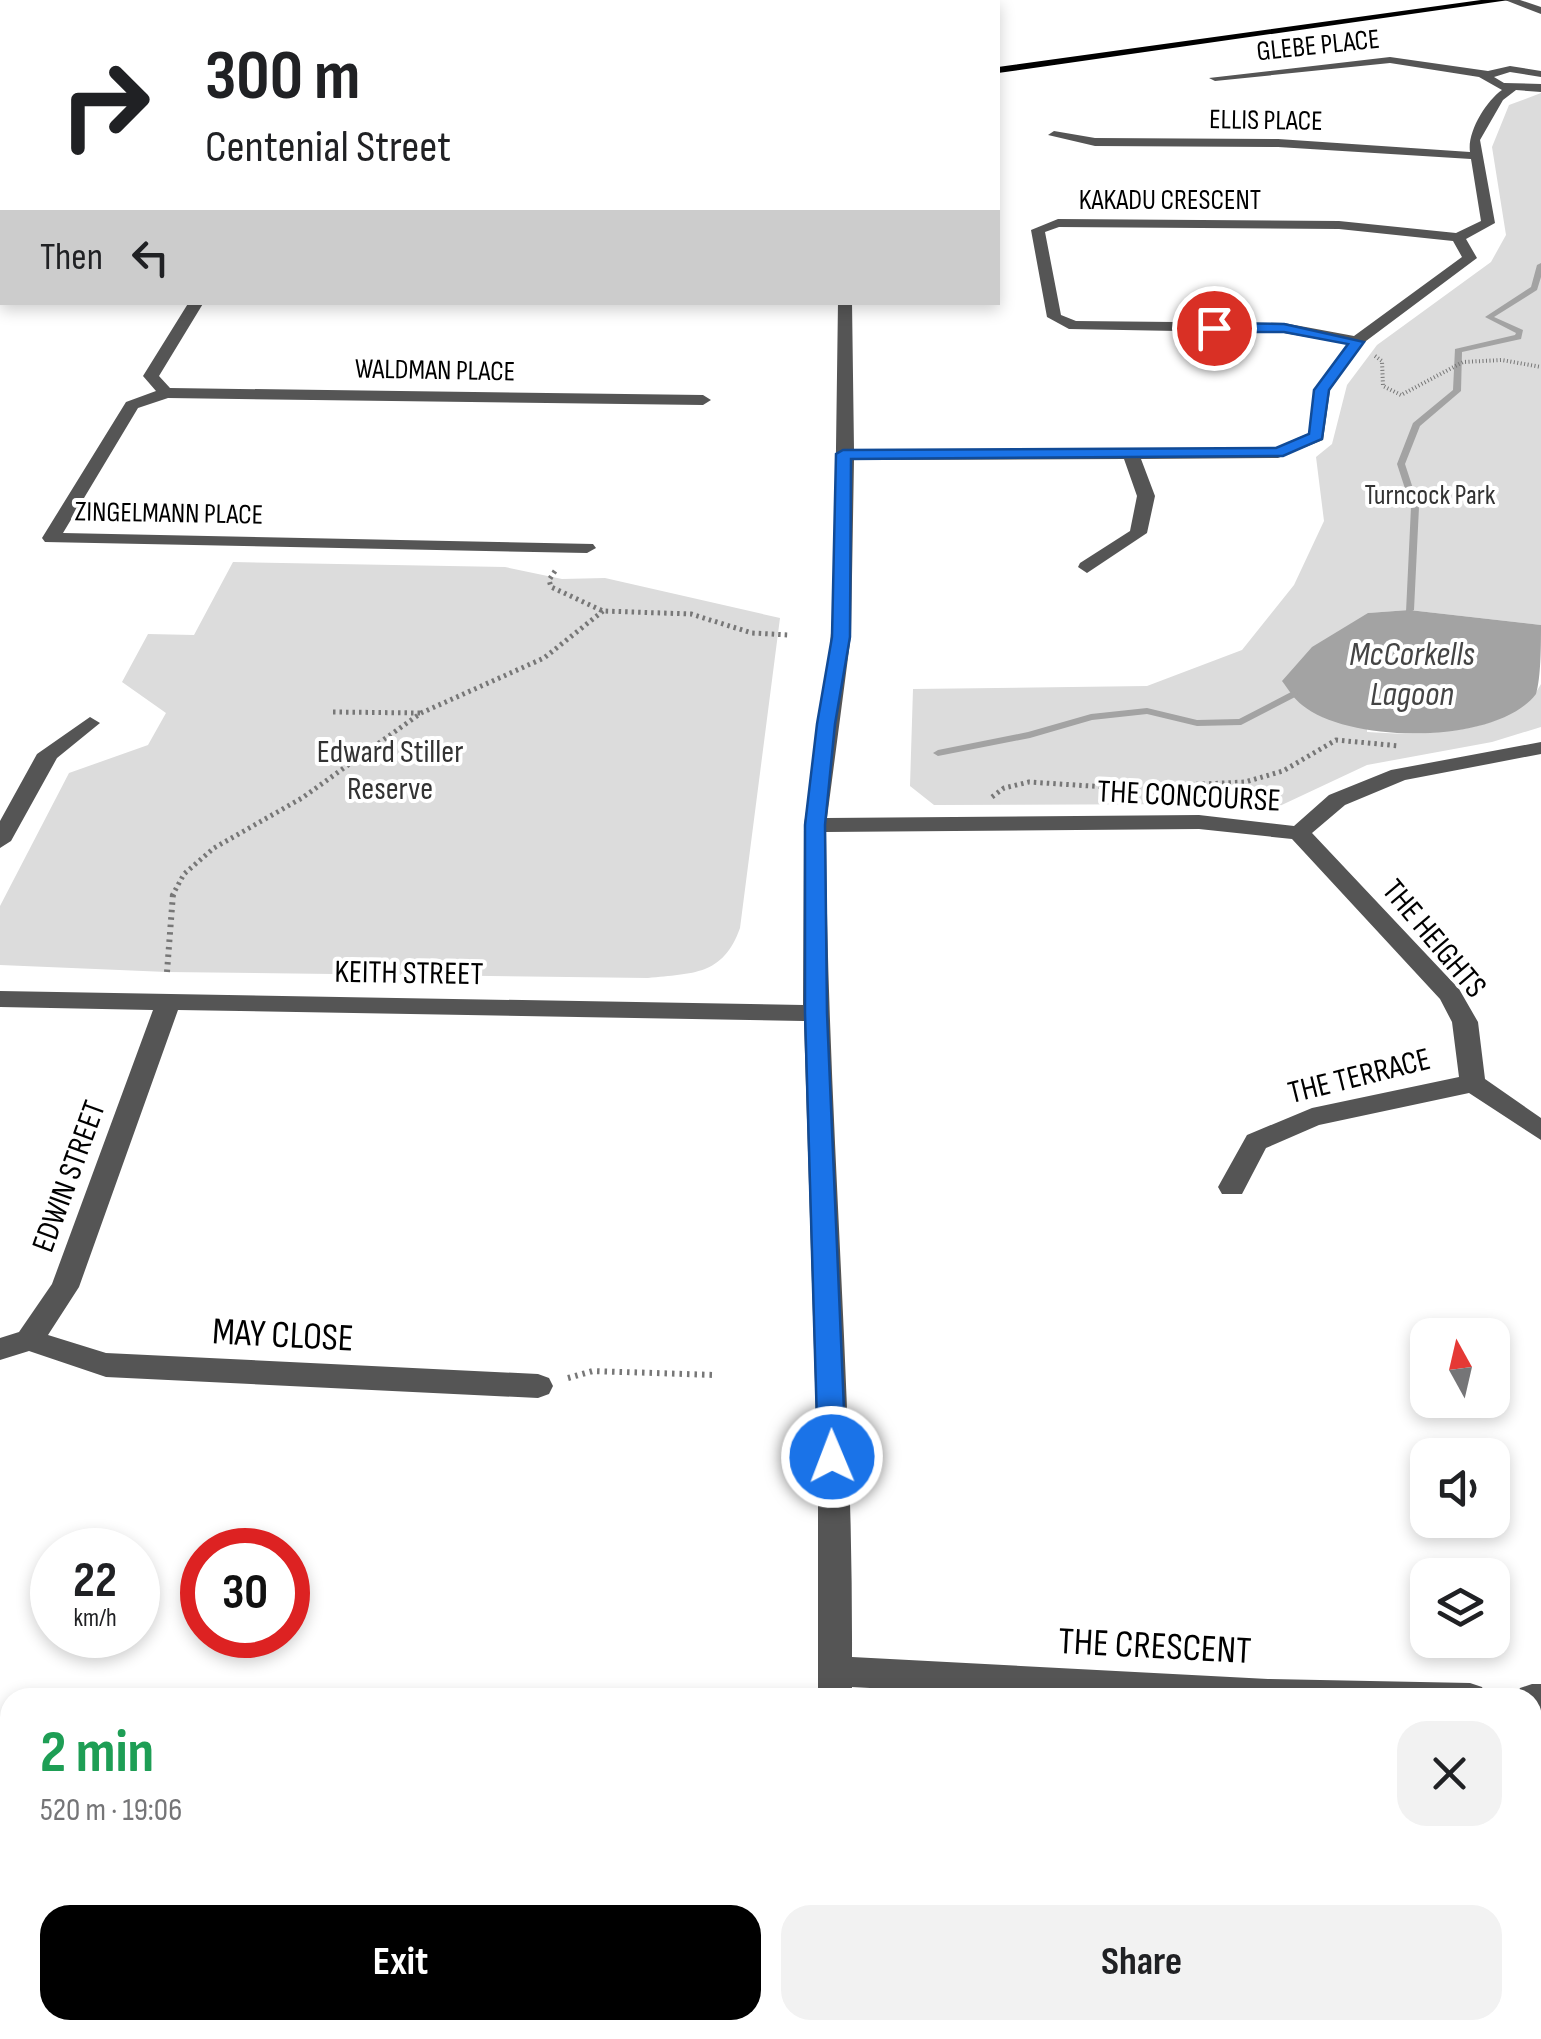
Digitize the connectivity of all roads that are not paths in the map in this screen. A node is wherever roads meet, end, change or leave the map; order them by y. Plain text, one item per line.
1 (1446, 0) edge
2 (1507, 0) edge
3 (1541, 12) edge
4 (1541, 57) edge
5 (1000, 60) edge
6 (1000, 70) edge
7 (1524, 70) junction
8 (1485, 74) junction
9 (1541, 74) edge
10 (1215, 78) dead end
11 (1512, 88) junction
12 (1541, 88) edge
13 (1054, 135) dead end
14 (1477, 156) junction
15 (1458, 237) junction
16 (195, 305) edge
17 (845, 305) edge
18 (1354, 347) junction
19 (166, 394) junction
20 (703, 400) dead end
21 (843, 454) junction
22 (1131, 454) junction
23 (587, 548) road end
24 (1087, 566) dead end
25 (90, 723) dead end
26 (1541, 748) edge
27 (815, 825) junction
28 (1299, 833) junction
29 (0, 842) edge
30 (0, 1000) edge
31 (169, 1001) junction
32 (816, 1013) junction
33 (1472, 1083) junction
34 (1541, 1131) edge
35 (1232, 1187) dead end
36 (14, 1345) edge
37 (538, 1386) road end
38 (836, 1684) edge
39 (980, 1688) edge

1 - 5 main road
2 - 3 street
2 - 6 main road
4 - 7 street
7 - 8 street
7 - 9 street
8 - 10 street, GLEBE PLACE
8 - 11 street
11 - 12 street
11 - 14 street
13 - 14 street, ELLIS PLACE
14 - 15 street
15 - 18 street
15 - 18 street, KAKADU CRESCENT
16 - 19 street
17 - 21 street
18 - 22 street
19 - 20 street, WALDMAN PLACE
19 - 23 street, ZINGELMANN PLACE
21 - 22 street
21 - 27 street
22 - 24 street
25 - 29 street
26 - 28 street, THE CONCOURSE
27 - 28 street, THE CONCOURSE
27 - 32 street
28 - 33 street, THE HEIGHTS
30 - 31 street, KEITH STREET
31 - 32 street, KEITH STREET
31 - 36 street, EDWIN STREET
32 - 38 street
33 - 34 street
33 - 35 street, THE TERRACE
36 - 37 street, MAY CLOSE
38 - 39 street, THE CRESCENT

